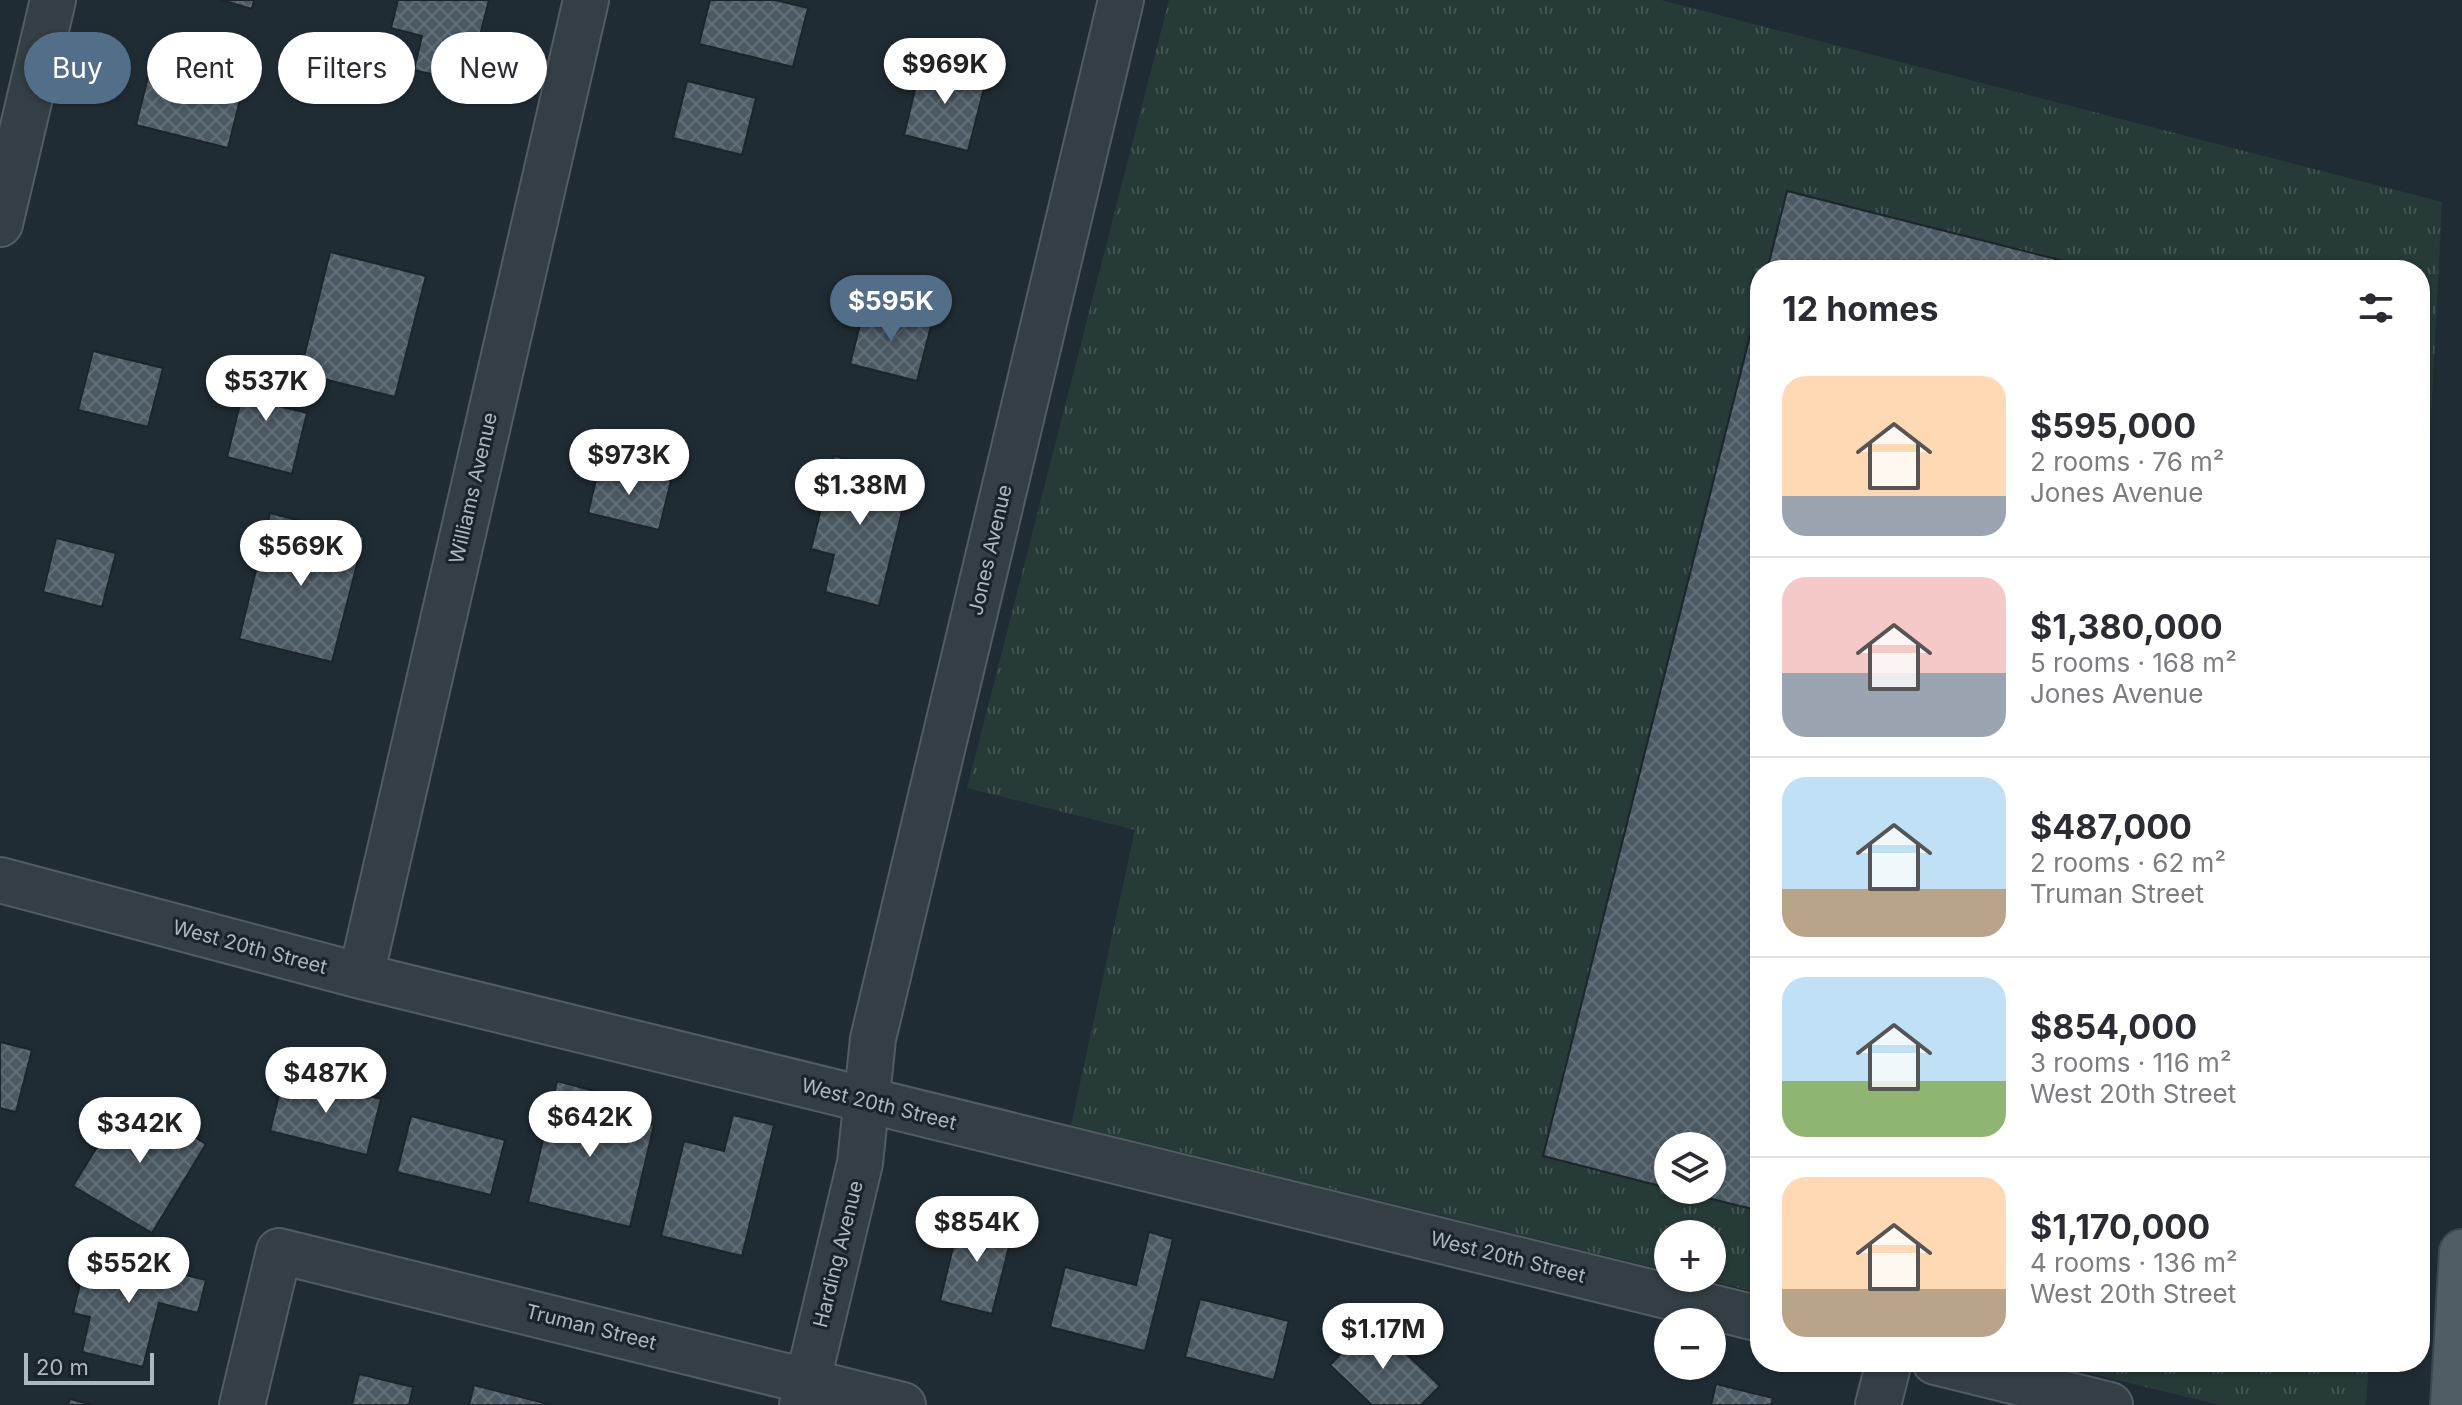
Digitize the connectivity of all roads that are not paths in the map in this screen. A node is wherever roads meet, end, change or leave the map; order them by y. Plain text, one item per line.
1 (53, 0) edge
2 (586, 0) edge
3 (1121, 0) edge
4 (0, 224) edge
5 (0, 880) edge
6 (361, 976) junction
7 (867, 1102) junction
8 (2462, 1252) edge
9 (1750, 1317) edge
10 (1886, 1372) edge
11 (1976, 1372) edge
12 (805, 1393) edge
13 (242, 1405) edge
14 (903, 1405) edge
15 (1878, 1405) edge
16 (2110, 1405) edge
17 (2453, 1405) edge

1 - 4 street
2 - 6 street, Williams Avenue
3 - 7 street, Jones Avenue
5 - 6 street, West 20th Street
6 - 7 street, West 20th Street
7 - 9 street, West 20th Street
7 - 12 street, Harding Avenue
8 - 17 main road
10 - 15 street
11 - 16 street
12 - 13 street, Truman Street
12 - 14 street, Truman Street

